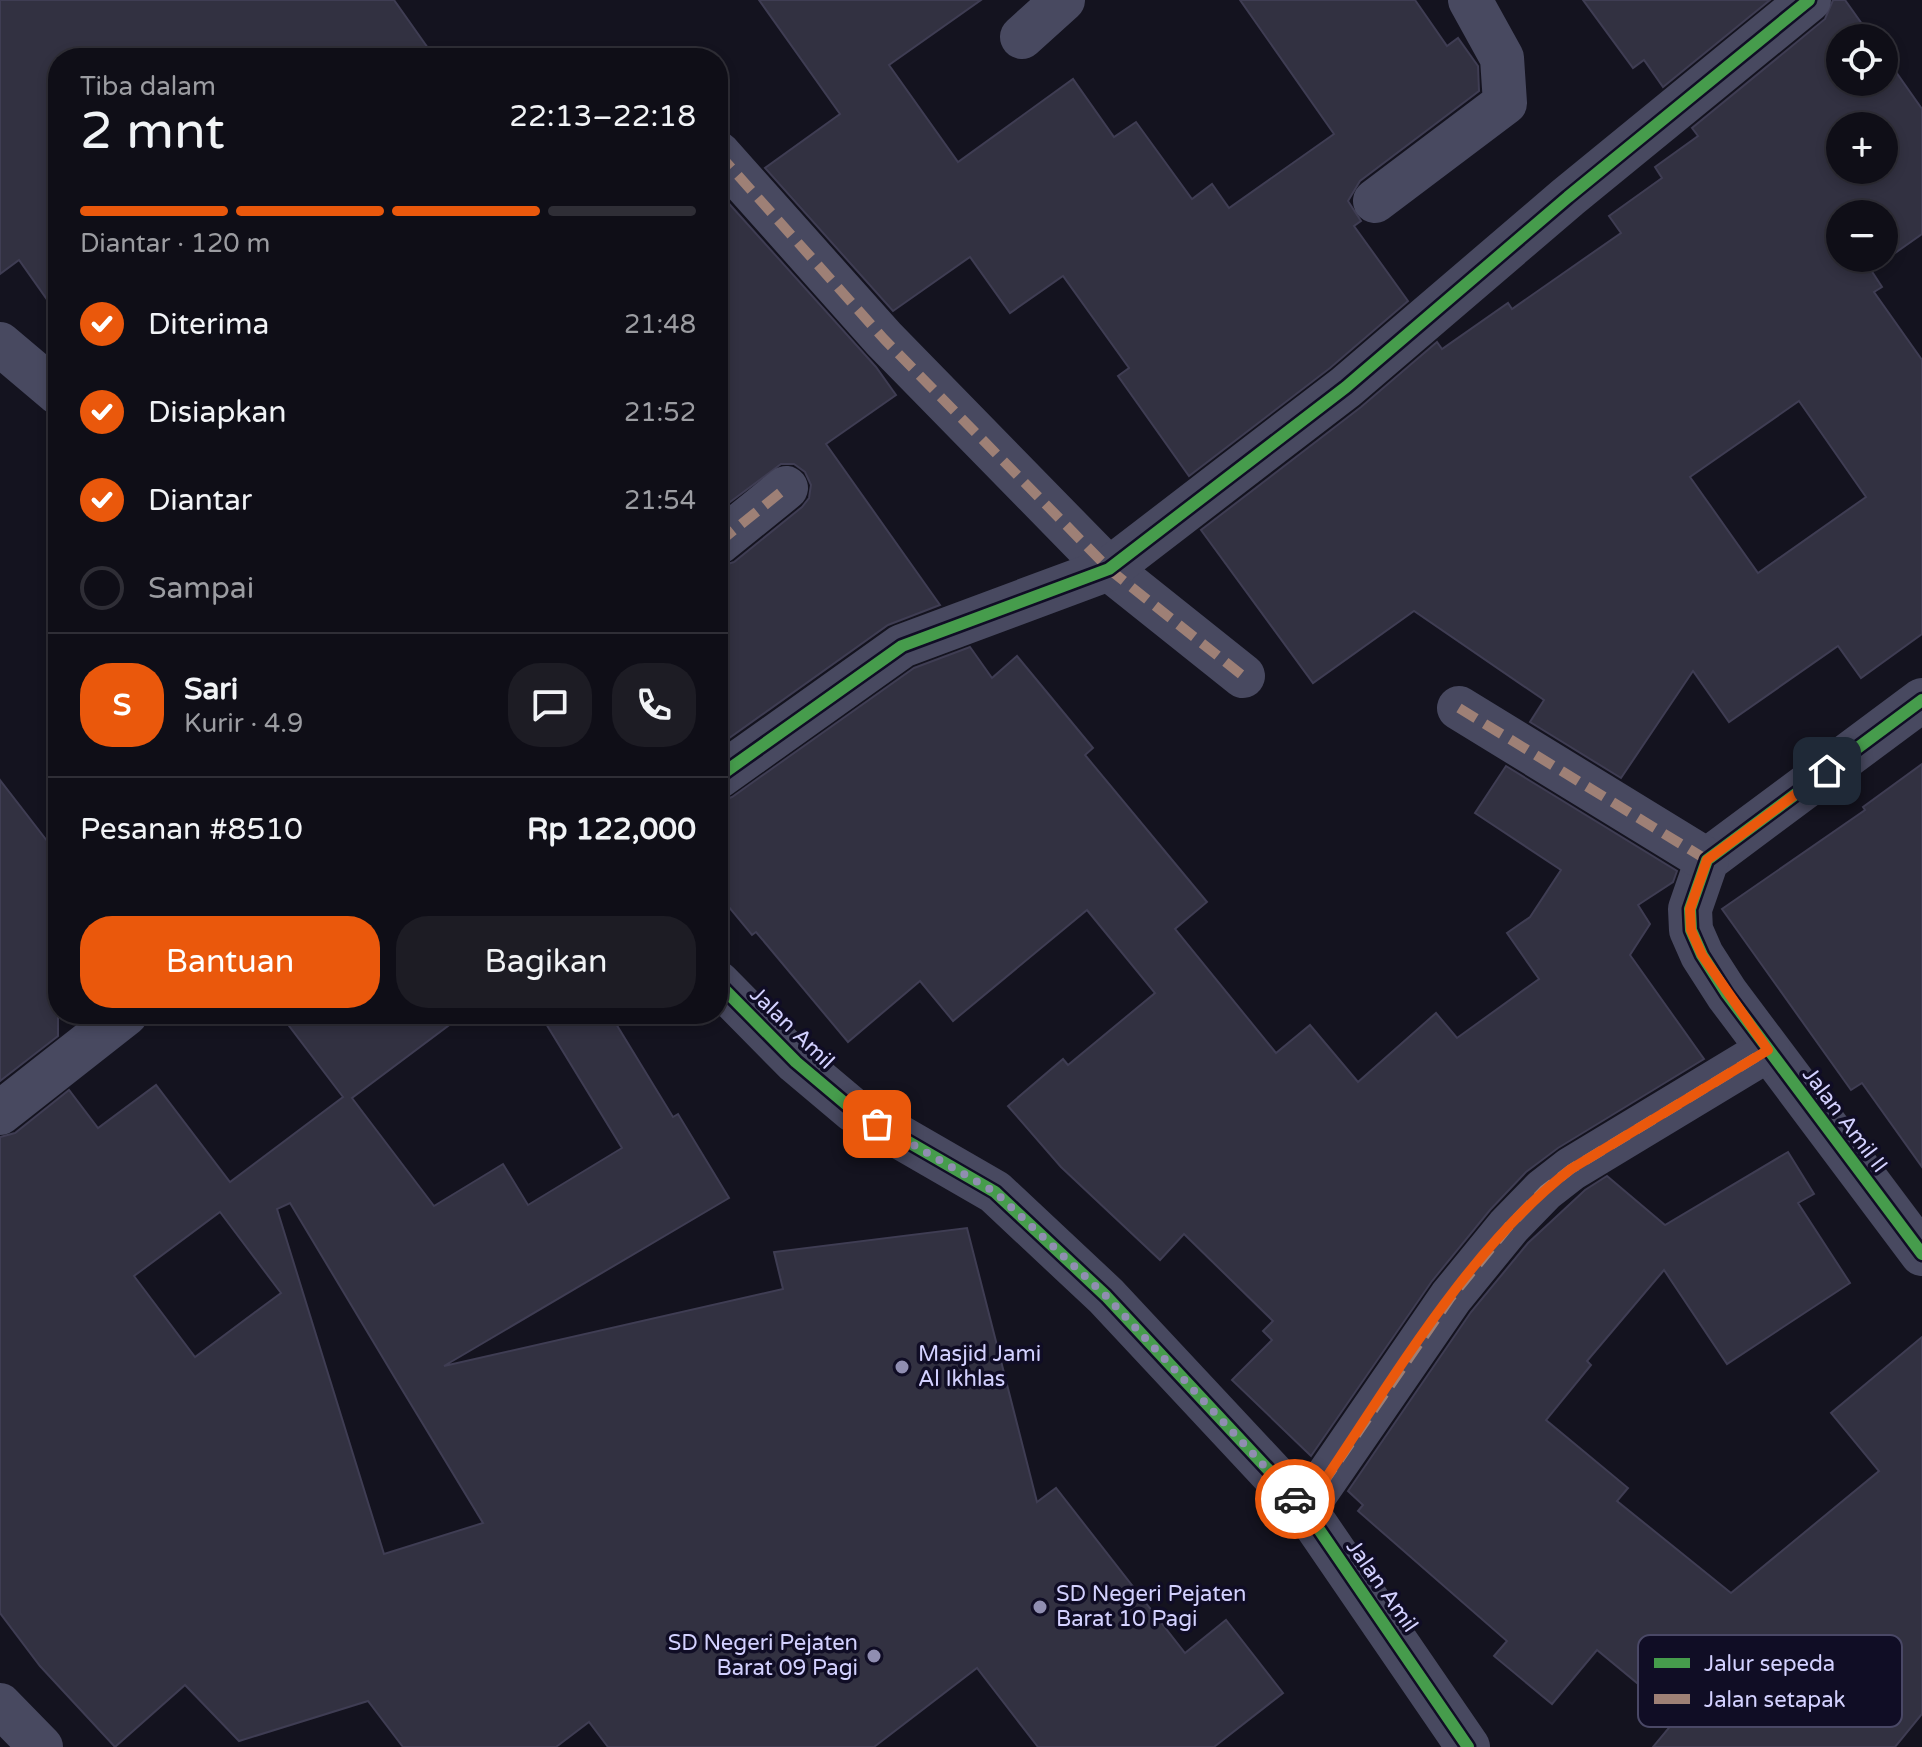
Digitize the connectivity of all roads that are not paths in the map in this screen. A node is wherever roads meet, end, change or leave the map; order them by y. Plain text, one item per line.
1 (1063, 0) edge
2 (1470, 0) edge
3 (1809, 0) edge
4 (1022, 37) dead end
5 (728, 164) edge
6 (1375, 201) dead end
7 (0, 344) edge
8 (48, 385) edge
9 (786, 488) dead end
10 (728, 535) edge
11 (1109, 569) junction
12 (1243, 676) dead end
13 (1922, 700) edge
14 (1459, 708) dead end
15 (728, 770) edge
16 (1707, 860) junction
17 (728, 993) edge
18 (113, 1024) edge
19 (1768, 1050) junction
20 (0, 1113) edge
21 (1922, 1254) edge
22 (1305, 1509) junction
23 (0, 1705) edge
24 (41, 1747) edge
25 (1468, 1747) edge

1 - 4 street
2 - 6 street
3 - 11 street
5 - 11 street
7 - 8 street
9 - 10 street
11 - 12 street
11 - 15 street
13 - 16 street
14 - 16 street
16 - 19 street, Jalan Amil II
17 - 22 street, Jalan Amil
18 - 20 street
19 - 21 street, Jalan Amil II
19 - 22 street
22 - 25 street, Jalan Amil
23 - 24 street

